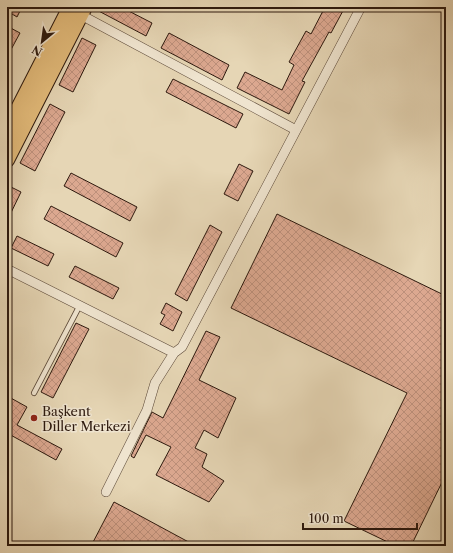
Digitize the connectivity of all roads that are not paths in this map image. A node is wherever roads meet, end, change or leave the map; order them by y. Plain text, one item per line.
1 (361, 7) edge
2 (74, 9) edge
3 (7, 130) edge
4 (296, 130) junction
5 (7, 160) edge
6 (7, 269) edge
7 (80, 305) junction
8 (174, 353) junction
9 (34, 393) dead end
10 (106, 492) dead end

1 - 4 street
2 - 3 main road
2 - 4 street
2 - 5 main road
4 - 8 street
6 - 7 street
7 - 8 street
7 - 9 lane
8 - 10 street

